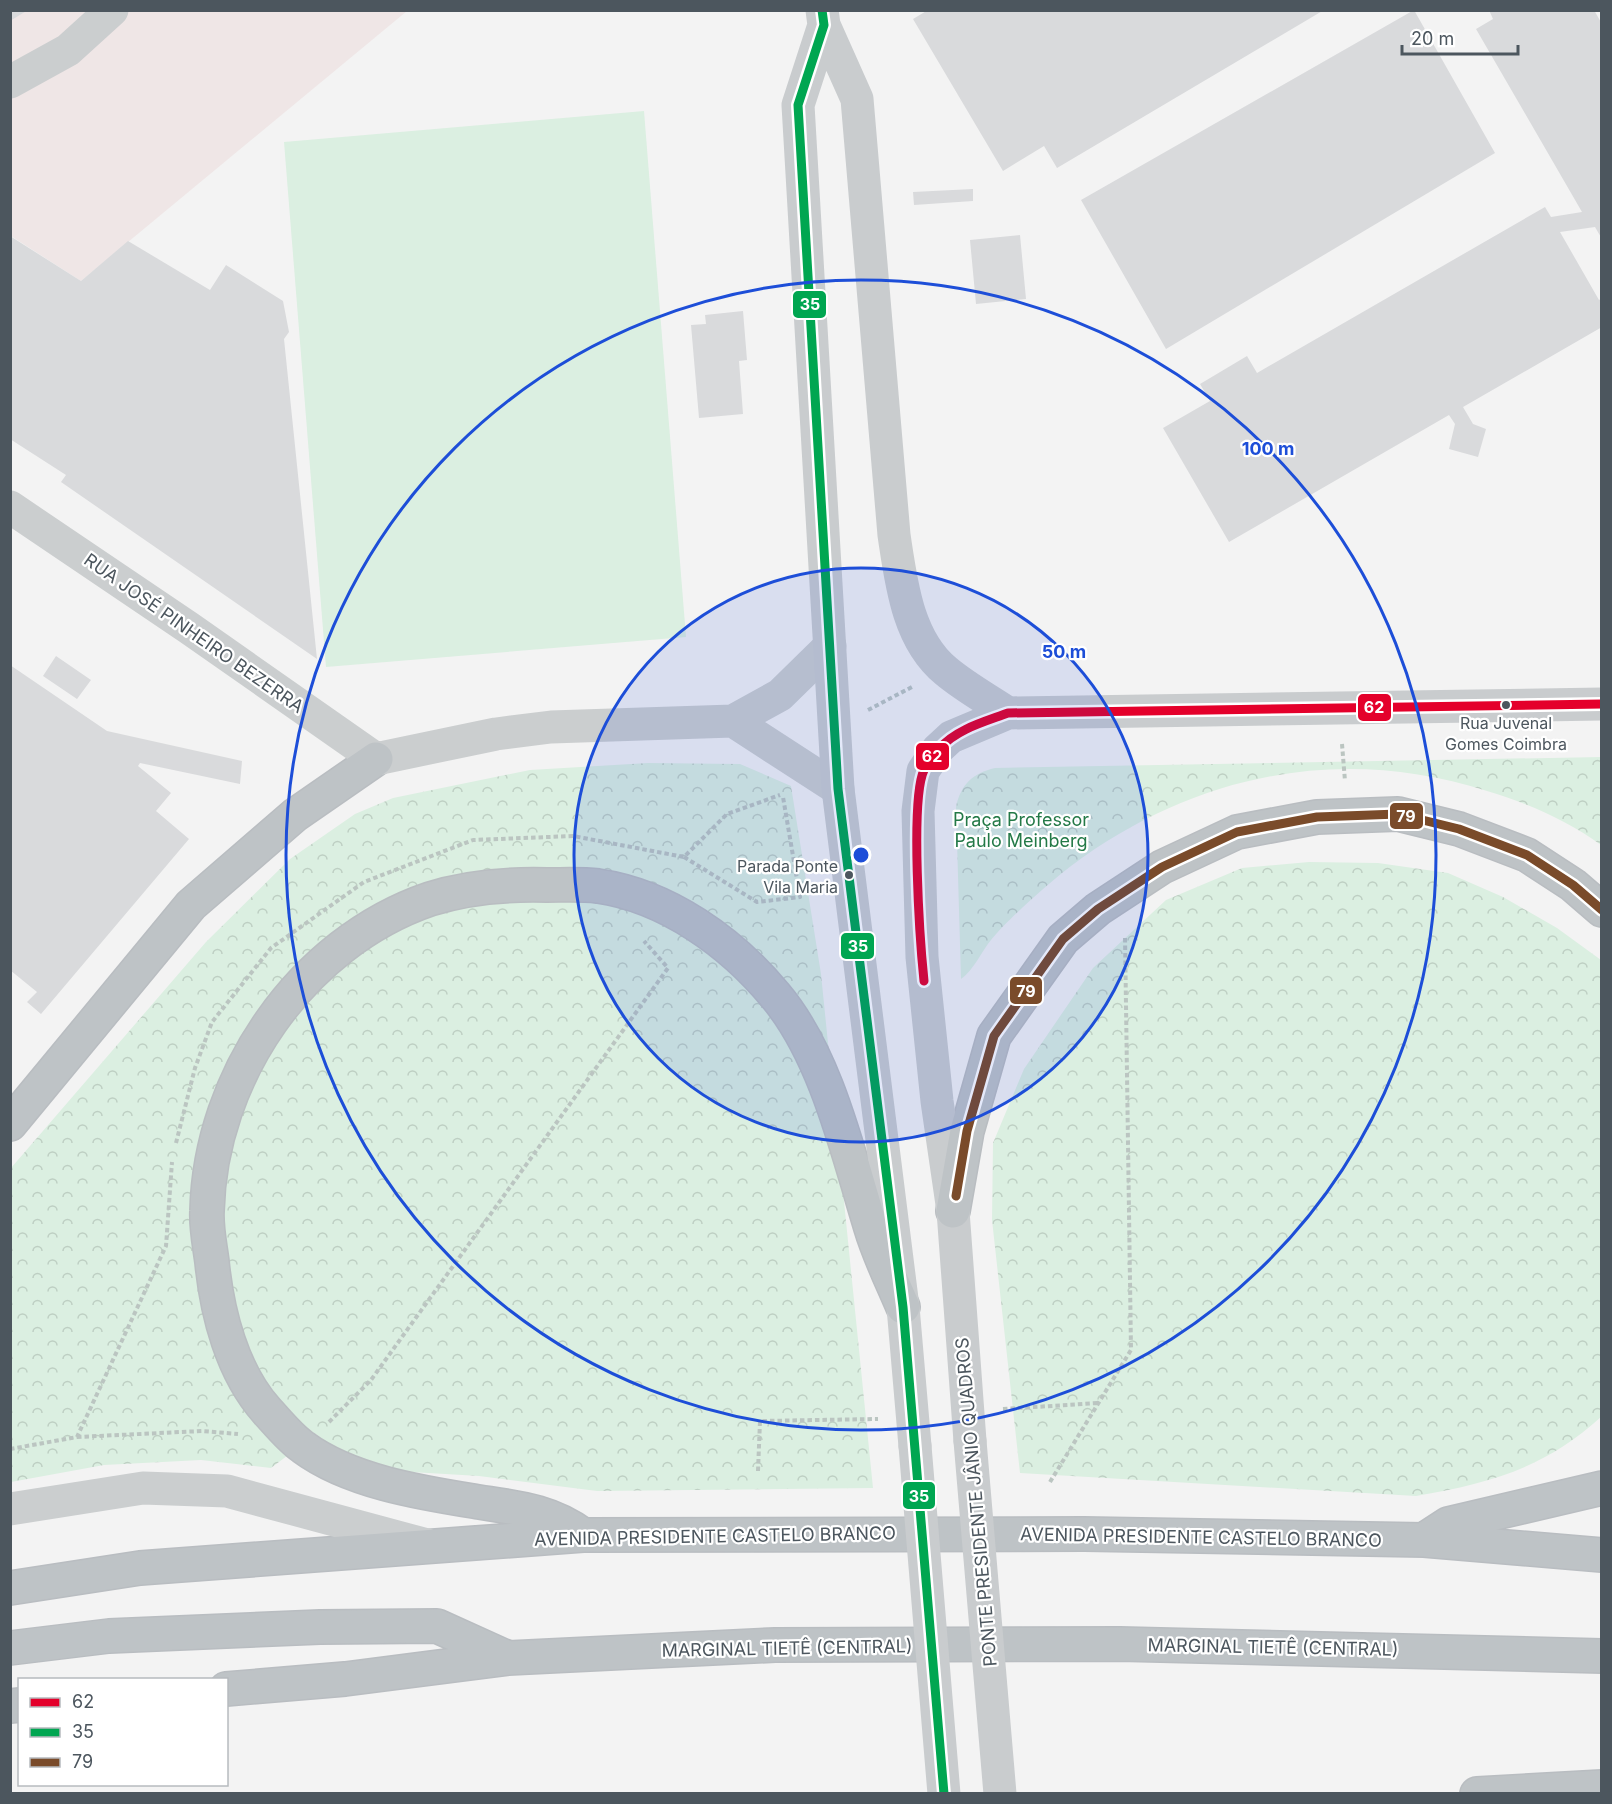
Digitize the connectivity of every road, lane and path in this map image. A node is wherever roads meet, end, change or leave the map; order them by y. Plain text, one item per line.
1 (112, 10) edge
2 (823, 18) edge
3 (10, 82) edge
4 (10, 507) edge
5 (830, 646) junction
6 (1602, 704) edge
7 (1008, 713) junction
8 (733, 721) junction
9 (788, 756) junction
10 (376, 759) junction
11 (838, 789) junction
12 (782, 794) junction
13 (684, 857) junction
14 (1602, 909) edge
15 (1125, 934) dead end
16 (644, 941) dead end
17 (10, 1124) edge
18 (953, 1211) junction
19 (903, 1307) junction
20 (1098, 1403) junction
21 (998, 1409) dead end
22 (890, 1419) dead end
23 (278, 1422) junction
24 (77, 1437) junction
25 (10, 1449) edge
26 (758, 1471) dead end
27 (1050, 1482) dead end
28 (1602, 1488) edge
29 (10, 1509) edge
30 (583, 1535) junction
31 (1424, 1540) junction
32 (429, 1545) junction
33 (1602, 1555) edge
34 (10, 1588) edge
35 (10, 1648) edge
36 (1602, 1656) edge
37 (508, 1658) junction
38 (228, 1689) edge
39 (1602, 1787) edge
40 (944, 1794) edge
41 (1000, 1794) edge
42 (1477, 1794) edge

1 - 3 street
2 - 5 main road
2 - 7 main road
4 - 10 street, RUA JOSÉ PINHEIRO BEZERRA
5 - 8 street
5 - 11 main road
6 - 7 main road
7 - 18 main road, PONTE PRESIDENTE JÂNIO QUADROS
8 - 9 street
8 - 10 street
9 - 11 street
9 - 12 path
10 - 17 highway
11 - 19 main road
12 - 13 path
12 - 13 path
13 - 24 path
14 - 18 highway
15 - 20 path
16 - 23 path
18 - 41 main road, PONTE PRESIDENTE JÂNIO QUADROS, bridge
19 - 23 highway
19 - 40 main road, bridge
20 - 21 path
20 - 27 path
22 - 26 path
23 - 24 path
23 - 30 highway
24 - 25 path
28 - 31 highway
29 - 32 street
30 - 31 highway, AVENIDA PRESIDENTE CASTELO BRANCO
30 - 32 highway, AVENIDA PRESIDENTE CASTELO BRANCO
31 - 33 highway, AVENIDA PRESIDENTE CASTELO BRANCO
32 - 34 highway, AVENIDA PRESIDENTE CASTELO BRANCO
35 - 37 highway
36 - 37 highway, MARGINAL TIETÊ (CENTRAL)
37 - 38 highway, MARGINAL TIETÊ (CENTRAL)
39 - 42 highway

